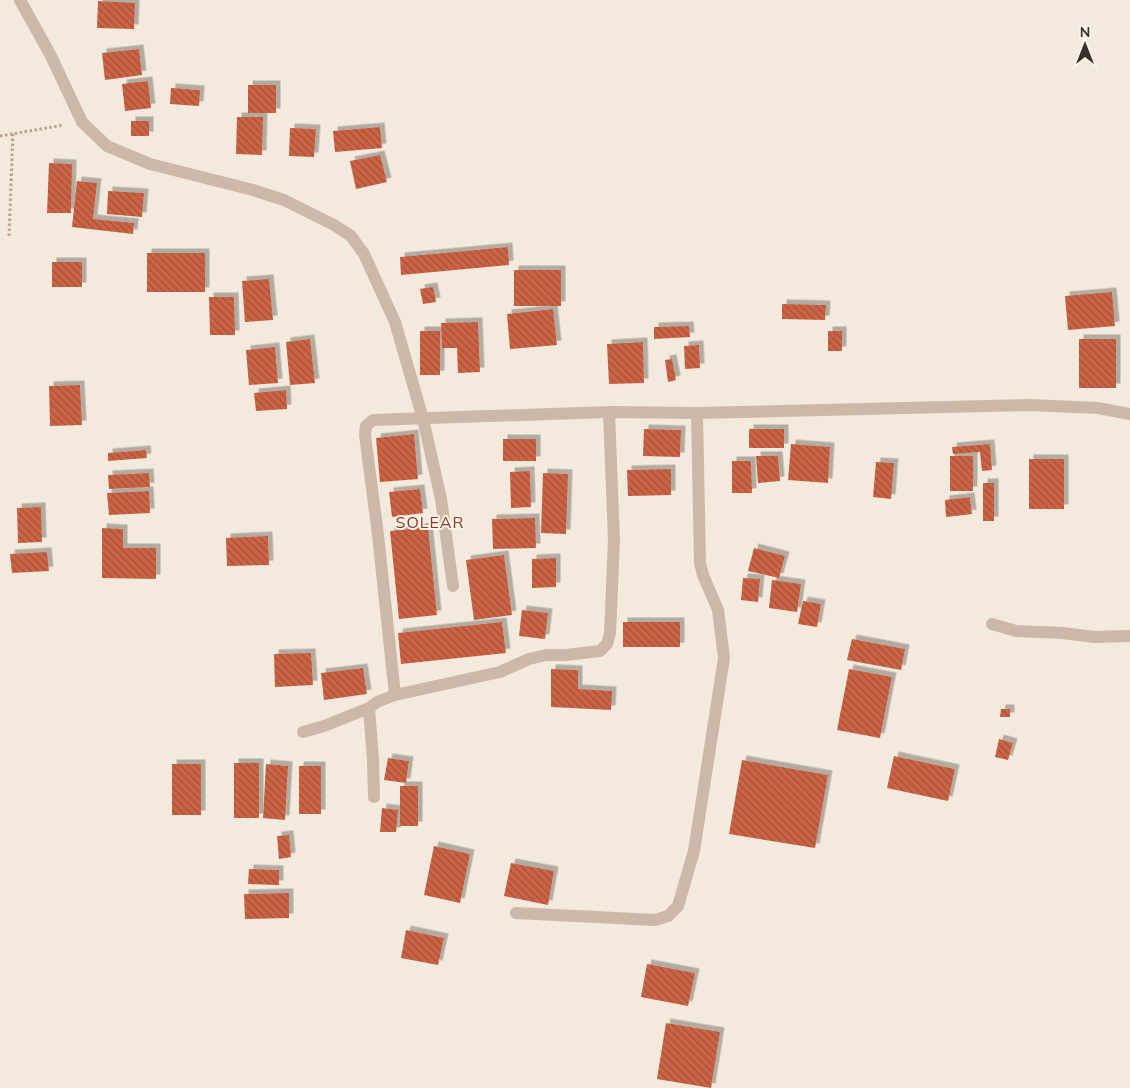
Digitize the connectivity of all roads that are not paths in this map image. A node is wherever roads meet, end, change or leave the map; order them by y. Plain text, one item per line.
1 (20, 0) edge
2 (610, 412) junction
3 (697, 413) junction
4 (1130, 414) edge
5 (424, 419) junction
6 (452, 586) dead end
7 (992, 624) dead end
8 (1130, 636) edge
9 (395, 695) junction
10 (369, 708) junction
11 (303, 732) dead end
12 (374, 797) dead end
13 (516, 913) dead end

1 - 5 street
2 - 3 street
2 - 5 street
2 - 9 street
3 - 4 street
3 - 13 street
5 - 6 street
5 - 9 street
7 - 8 street
9 - 10 street
10 - 11 street
10 - 12 street

